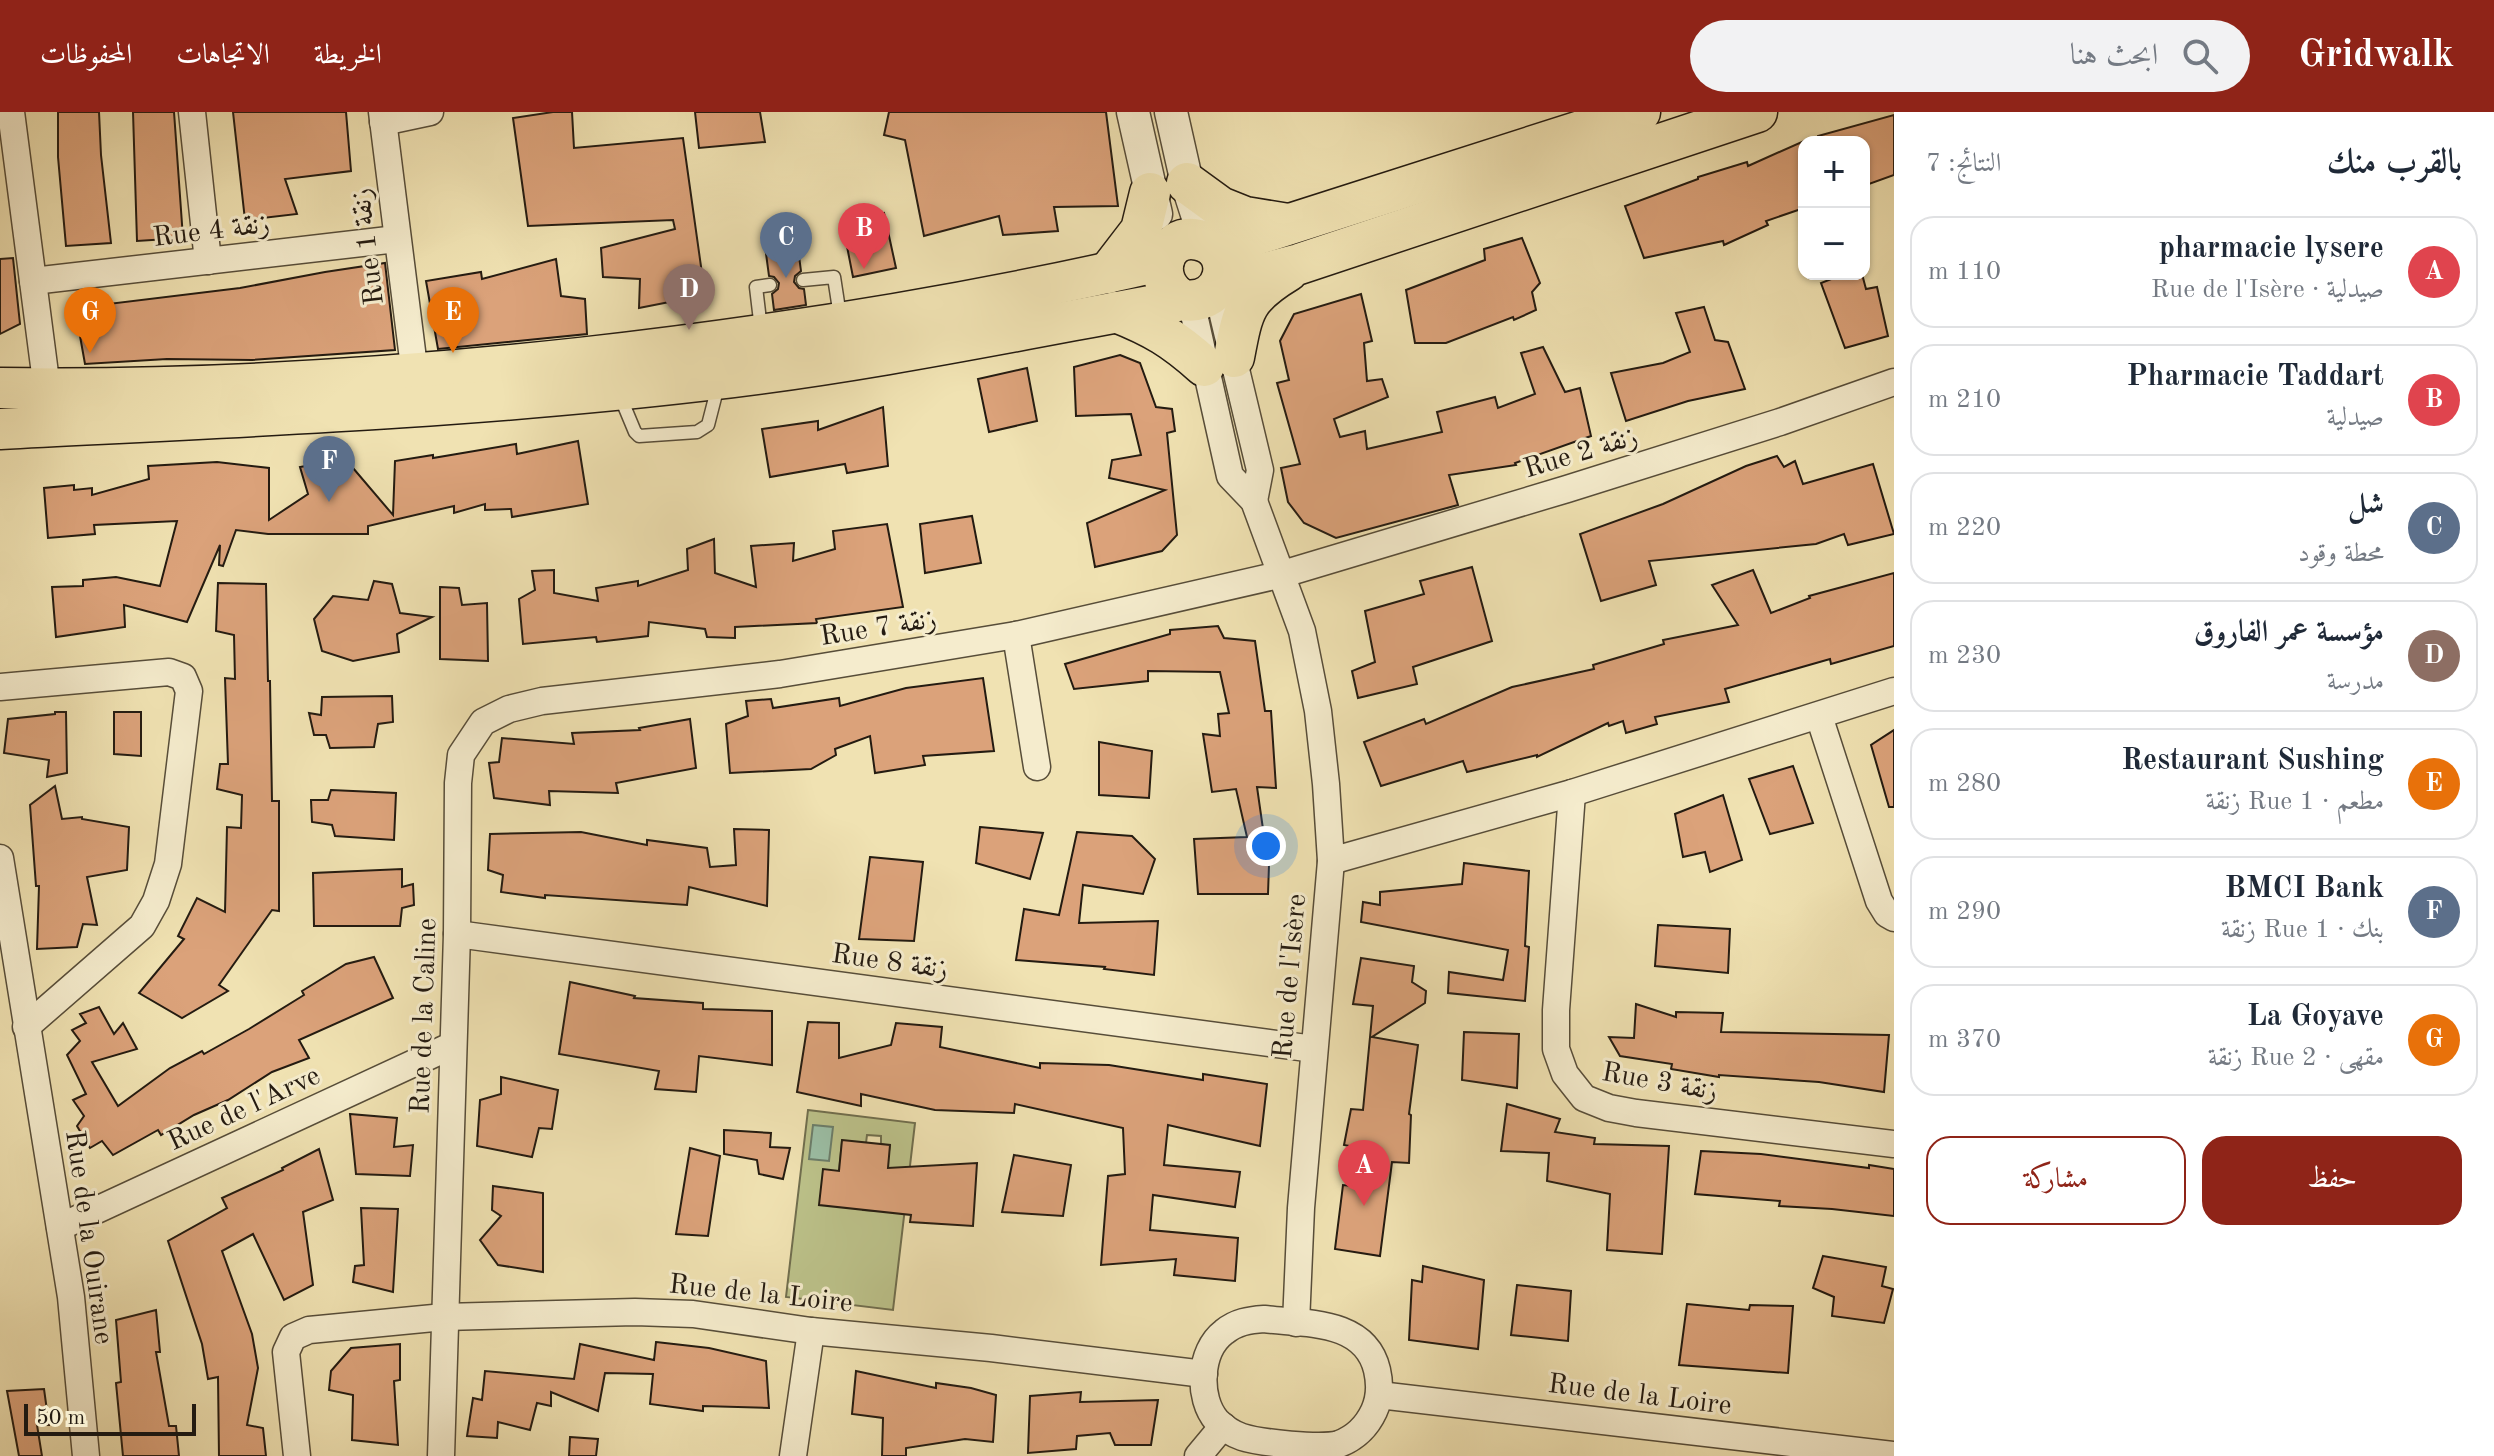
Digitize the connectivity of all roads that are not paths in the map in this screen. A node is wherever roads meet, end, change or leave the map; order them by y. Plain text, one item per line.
1 (11, 112) edge
2 (192, 112) edge
3 (430, 112) edge
4 (1133, 112) edge
5 (1171, 112) edge
6 (1640, 112) edge
7 (1757, 112) edge
8 (382, 117) edge
9 (1168, 188) junction
10 (1288, 224) junction
11 (397, 239) junction
12 (1166, 256) junction
13 (208, 261) junction
14 (1299, 264) junction
15 (1108, 273) junction
16 (1205, 277) junction
17 (803, 280) dead end
18 (33, 281) junction
19 (770, 285) dead end
20 (1116, 312) junction
21 (841, 323) junction
22 (762, 335) junction
23 (1219, 362) junction
24 (415, 375) junction
25 (1894, 382) edge
26 (0, 388) edge
27 (47, 389) junction
28 (0, 429) edge
29 (1283, 574) junction
30 (1016, 635) junction
31 (0, 687) edge
32 (1894, 691) edge
33 (1819, 716) junction
34 (483, 722) joint
35 (1037, 767) dead end
36 (1572, 793) junction
37 (0, 858) edge
38 (1331, 861) junction
39 (1894, 918) edge
40 (457, 934) junction
41 (26, 1027) junction
42 (453, 1045) junction
43 (1314, 1049) junction
44 (1894, 1144) edge
45 (60, 1227) junction
46 (444, 1317) junction
47 (1296, 1323) junction
48 (811, 1331) junction
49 (1204, 1374) junction
50 (1379, 1395) junction
51 (1223, 1426) junction
52 (1706, 1445) edge
53 (1286, 1450) edge
54 (1334, 1451) edge
55 (1894, 1455) edge
56 (86, 1456) edge
57 (297, 1456) edge
58 (441, 1456) edge
59 (793, 1456) edge
60 (1198, 1456) edge

1 - 18 street
2 - 13 street
3 - 8 street
4 - 9 street
5 - 9 street
6 - 10 main road
7 - 14 main road
8 - 11 street, Rue 1 زنقة
9 - 10 main road
9 - 12 street
9 - 15 main road
9 - 16 street
10 - 16 main road
11 - 13 street, Rue 4 زنقة
11 - 24 street, Rue 1 زنقة
12 - 15 main road
12 - 16 main road
13 - 18 street, Rue 4 زنقة
14 - 16 main road
14 - 23 main road
15 - 21 main road
16 - 20 main road
16 - 23 street, Rue de l'Isère
17 - 21 lane
18 - 27 street
19 - 22 lane
20 - 23 main road
20 - 28 main road
21 - 22 main road
22 - 24 main road
23 - 29 street, Rue de l'Isère
24 - 27 main road
25 - 29 street, Rue 2 زنقة
26 - 27 main road
29 - 30 street, Rue 7 زنقة
29 - 38 street, Rue de l'Isère
30 - 34 street, Rue 7 زنقة
30 - 35 street
31 - 41 street
32 - 33 street
33 - 36 street
33 - 39 street
34 - 40 street, Rue de la Caline
36 - 38 street
36 - 44 street, Rue 3 زنقة
37 - 41 street, Rue de la Ouirane
38 - 43 street, Rue de l'Isère
40 - 42 street, Rue de la Caline
40 - 43 street, Rue 8 زنقة
41 - 45 street, Rue de la Ouirane
42 - 45 street, Rue de l'Arve
42 - 46 street, Rue de la Caline
43 - 47 street, Rue de l'Isère
45 - 56 street, Rue de la Ouirane
46 - 48 street, Rue de la Loire
46 - 57 street, Rue de la Loire
46 - 58 street, Rue de la Caline
47 - 49 street
47 - 50 street
48 - 49 street, Rue de la Loire
48 - 59 street
49 - 51 street
50 - 52 street, Rue de la Loire
50 - 54 street
51 - 53 street
51 - 60 street
52 - 55 street, Rue de la Loire
53 - 54 street

